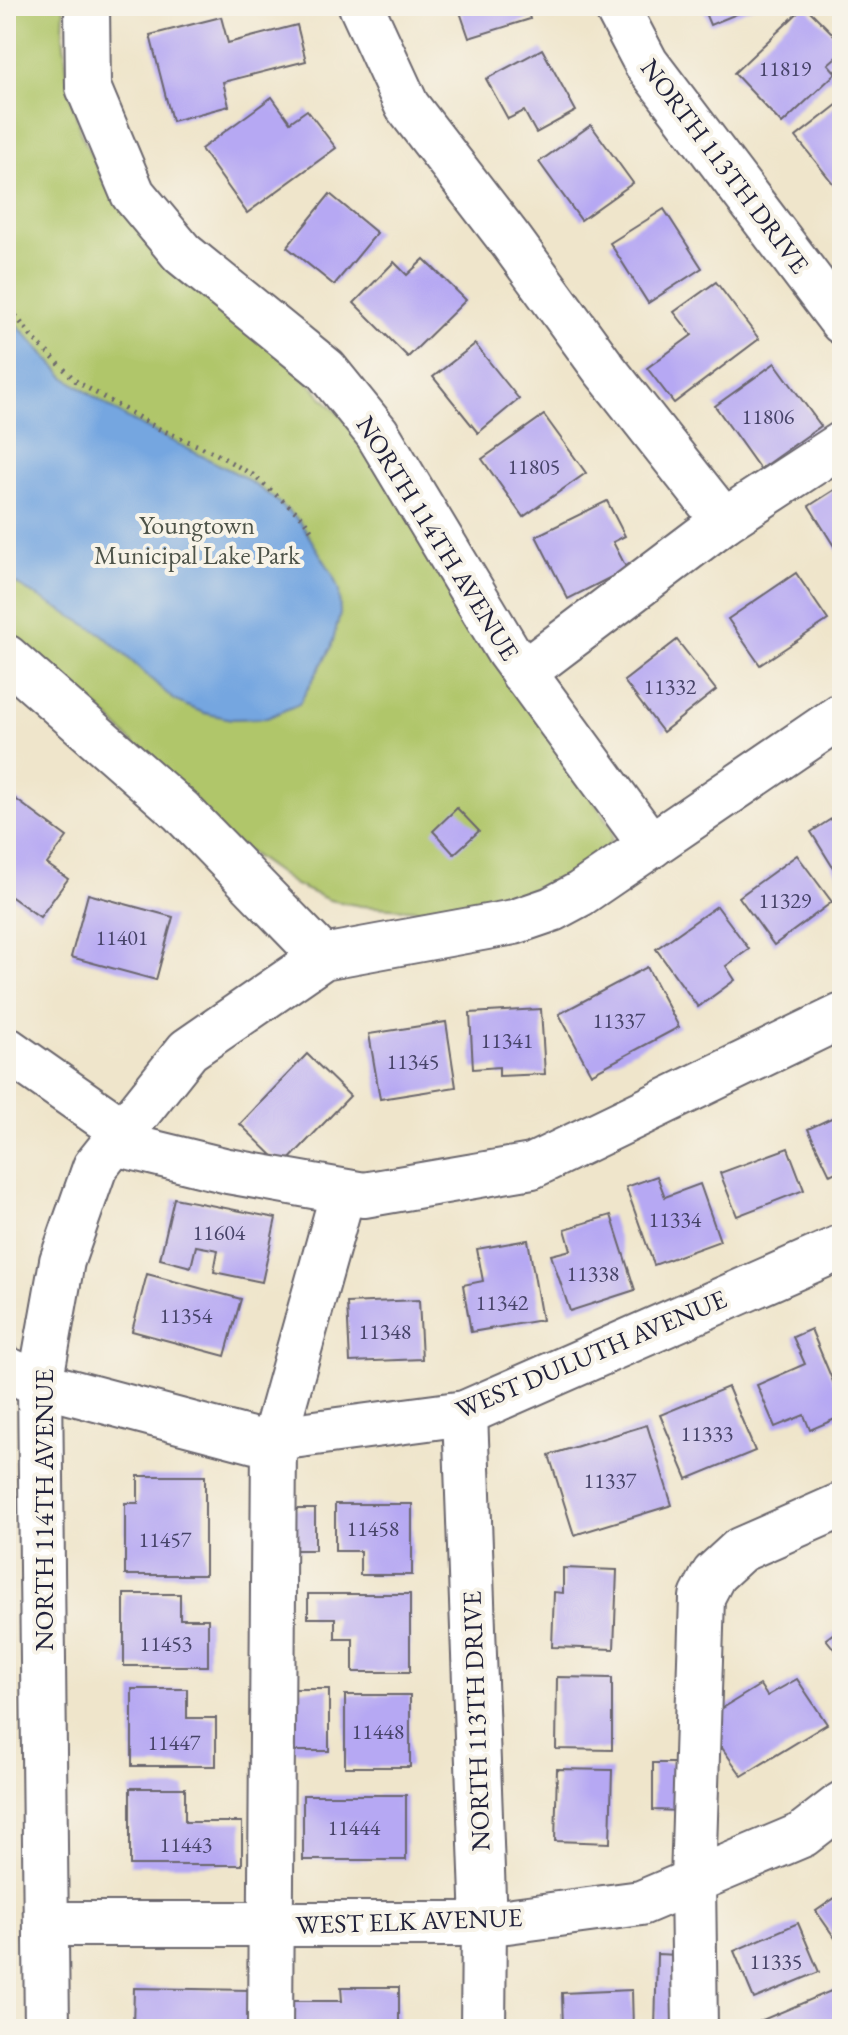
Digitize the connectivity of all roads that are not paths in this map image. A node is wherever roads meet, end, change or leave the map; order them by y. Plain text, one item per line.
1 (87, 6) edge
2 (361, 6) edge
3 (616, 6) edge
4 (842, 322) edge
5 (842, 444) edge
6 (724, 521) junction
7 (6, 657) edge
8 (523, 673) junction
9 (842, 715) edge
10 (651, 846) junction
11 (323, 957) junction
12 (842, 1016) edge
13 (6, 1049) edge
14 (118, 1137) junction
15 (343, 1192) junction
16 (842, 1247) edge
17 (23, 1377) edge
18 (465, 1413) junction
19 (274, 1439) junction
20 (842, 1505) edge
21 (24, 1673) edge
22 (842, 1804) edge
23 (693, 1881) junction
24 (47, 1924) junction
25 (272, 1924) junction
26 (484, 1924) junction
27 (47, 2029) edge
28 (270, 2029) edge
29 (483, 2029) edge
30 (695, 2029) edge

1 - 8 street, NORTH 114TH AVENUE
2 - 6 street
3 - 4 street, NORTH 113TH DRIVE
5 - 6 street
6 - 8 street
7 - 11 street
8 - 10 street, NORTH 114TH AVENUE
9 - 10 street
10 - 11 street
11 - 14 street, NORTH 114TH AVENUE
12 - 15 street
13 - 14 street
14 - 15 street
14 - 17 street, NORTH 114TH AVENUE
15 - 19 street
16 - 18 street, WEST DULUTH AVENUE
17 - 19 street, WEST DULUTH AVENUE
17 - 21 street, NORTH 114TH AVENUE
18 - 19 street, WEST DULUTH AVENUE
18 - 26 street, NORTH 113TH DRIVE
19 - 25 street
20 - 23 street
21 - 24 street, NORTH 114TH AVENUE
22 - 23 street, WEST ELK AVENUE
23 - 26 street, WEST ELK AVENUE
23 - 30 street
24 - 25 street, WEST ELK AVENUE
24 - 27 street, NORTH 114TH AVENUE
25 - 26 street, WEST ELK AVENUE
25 - 28 street
26 - 29 street, NORTH 113TH DRIVE

